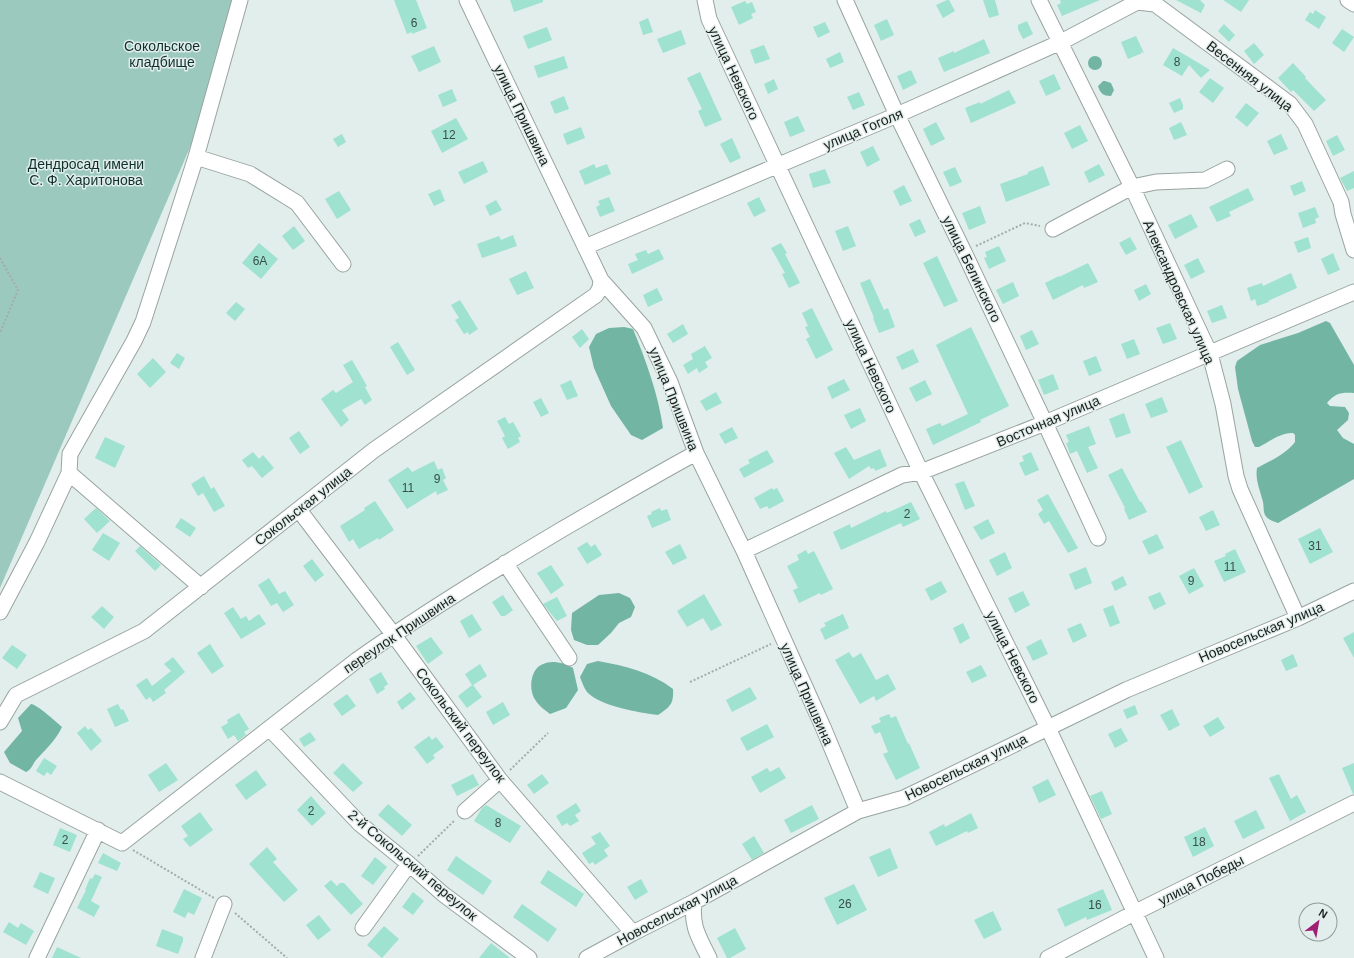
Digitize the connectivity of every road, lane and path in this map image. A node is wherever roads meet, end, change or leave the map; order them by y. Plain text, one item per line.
1 (240, 0) edge
2 (467, 0) edge
3 (705, 0) edge
4 (845, 0) edge
5 (1039, 0) edge
6 (1348, 0) edge
7 (1137, 1) edge
8 (1354, 4) edge
9 (1060, 42) junction
10 (897, 115) junction
11 (196, 157) junction
12 (777, 165) junction
13 (1227, 169) dead end
14 (1132, 187) junction
15 (1348, 211) edge
16 (1053, 229) joint
17 (585, 246) junction
18 (1354, 250) edge
19 (964, 252) junction
20 (0, 258) edge
21 (343, 264) dead end
22 (601, 280) junction
23 (1354, 292) edge
24 (0, 333) edge
25 (1210, 354) junction
26 (1046, 423) junction
27 (696, 453) junction
28 (920, 472) junction
29 (69, 473) junction
30 (298, 510) junction
31 (1098, 538) dead end
32 (744, 551) junction
33 (505, 563) junction
34 (201, 587) junction
35 (1354, 591) edge
36 (0, 612) edge
37 (1298, 618) junction
38 (393, 634) junction
39 (783, 639) junction
40 (569, 658) dead end
41 (690, 682) dead end
42 (2, 712) edge
43 (1048, 728) junction
44 (270, 729) junction
45 (548, 733) dead end
46 (500, 780) junction
47 (0, 782) edge
48 (1354, 803) edge
49 (465, 811) joint
50 (858, 812) junction
51 (98, 830) junction
52 (122, 843) junction
53 (409, 864) junction
54 (694, 902) junction
55 (224, 904) junction
56 (1134, 913) junction
57 (363, 928) dead end
58 (633, 932) junction
59 (38, 958) edge
60 (203, 958) edge
61 (287, 958) edge
62 (529, 958) edge
63 (587, 958) edge
64 (709, 958) edge
65 (1048, 958) edge
66 (1156, 958) edge

1 - 11 street
2 - 17 street, улица Пришвина
3 - 12 street, улица Невского
4 - 10 street, улица Белинского
5 - 9 street, Александровская улица
6 - 8 street
7 - 9 street, улица Гоголя
7 - 15 street, Весенняя улица
9 - 10 street, улица Гоголя
9 - 14 street, Александровская улица
10 - 12 street, улица Гоголя
10 - 19 street, улица Белинского
11 - 21 street
11 - 29 street
12 - 17 street, улица Гоголя
12 - 28 street, улица Невского
13 - 14 street
14 - 16 street
14 - 25 street, Александровская улица
15 - 18 street, Весенняя улица
16 - 19 path
17 - 22 street, улица Пришвина
19 - 26 street, улица Белинского
20 - 24 path
22 - 27 street, улица Пришвина
22 - 30 street, Сокольская улица
23 - 25 street, Восточная улица
25 - 26 street, Восточная улица
25 - 37 street, Александровская улица
26 - 28 street, Восточная улица
26 - 31 street, улица Белинского
27 - 32 street, улица Пришвина
27 - 33 street, переулок Пришвина
28 - 32 street, Восточная улица
28 - 43 street, улица Невского
29 - 34 street
29 - 36 street
30 - 34 street, Сокольская улица
30 - 38 street, Сокольский переулок
32 - 39 street, улица Пришвина
33 - 38 street, переулок Пришвина
33 - 40 street
34 - 42 street, Сокольская улица
35 - 37 street, Новосельская улица
37 - 43 street, Новосельская улица
38 - 44 street, переулок Пришвина
38 - 46 street, Сокольский переулок
39 - 41 path
39 - 50 street, улица Пришвина
43 - 50 street, Новосельская улица
43 - 56 street, улица Невского
44 - 52 street, переулок Пришвина
44 - 53 street, 2-й Сокольский переулок
45 - 46 path
46 - 49 street
46 - 58 street, Сокольский переулок
47 - 51 street
48 - 56 street, улица Победы
49 - 53 path
50 - 54 street, Новосельская улица
51 - 52 street
51 - 59 street
52 - 55 path
53 - 57 street
53 - 62 street, 2-й Сокольский переулок
54 - 58 street, Новосельская улица
54 - 64 street
55 - 60 street
55 - 61 path
56 - 65 street, улица Победы
56 - 66 street, улица Невского
58 - 63 street, Новосельская улица

